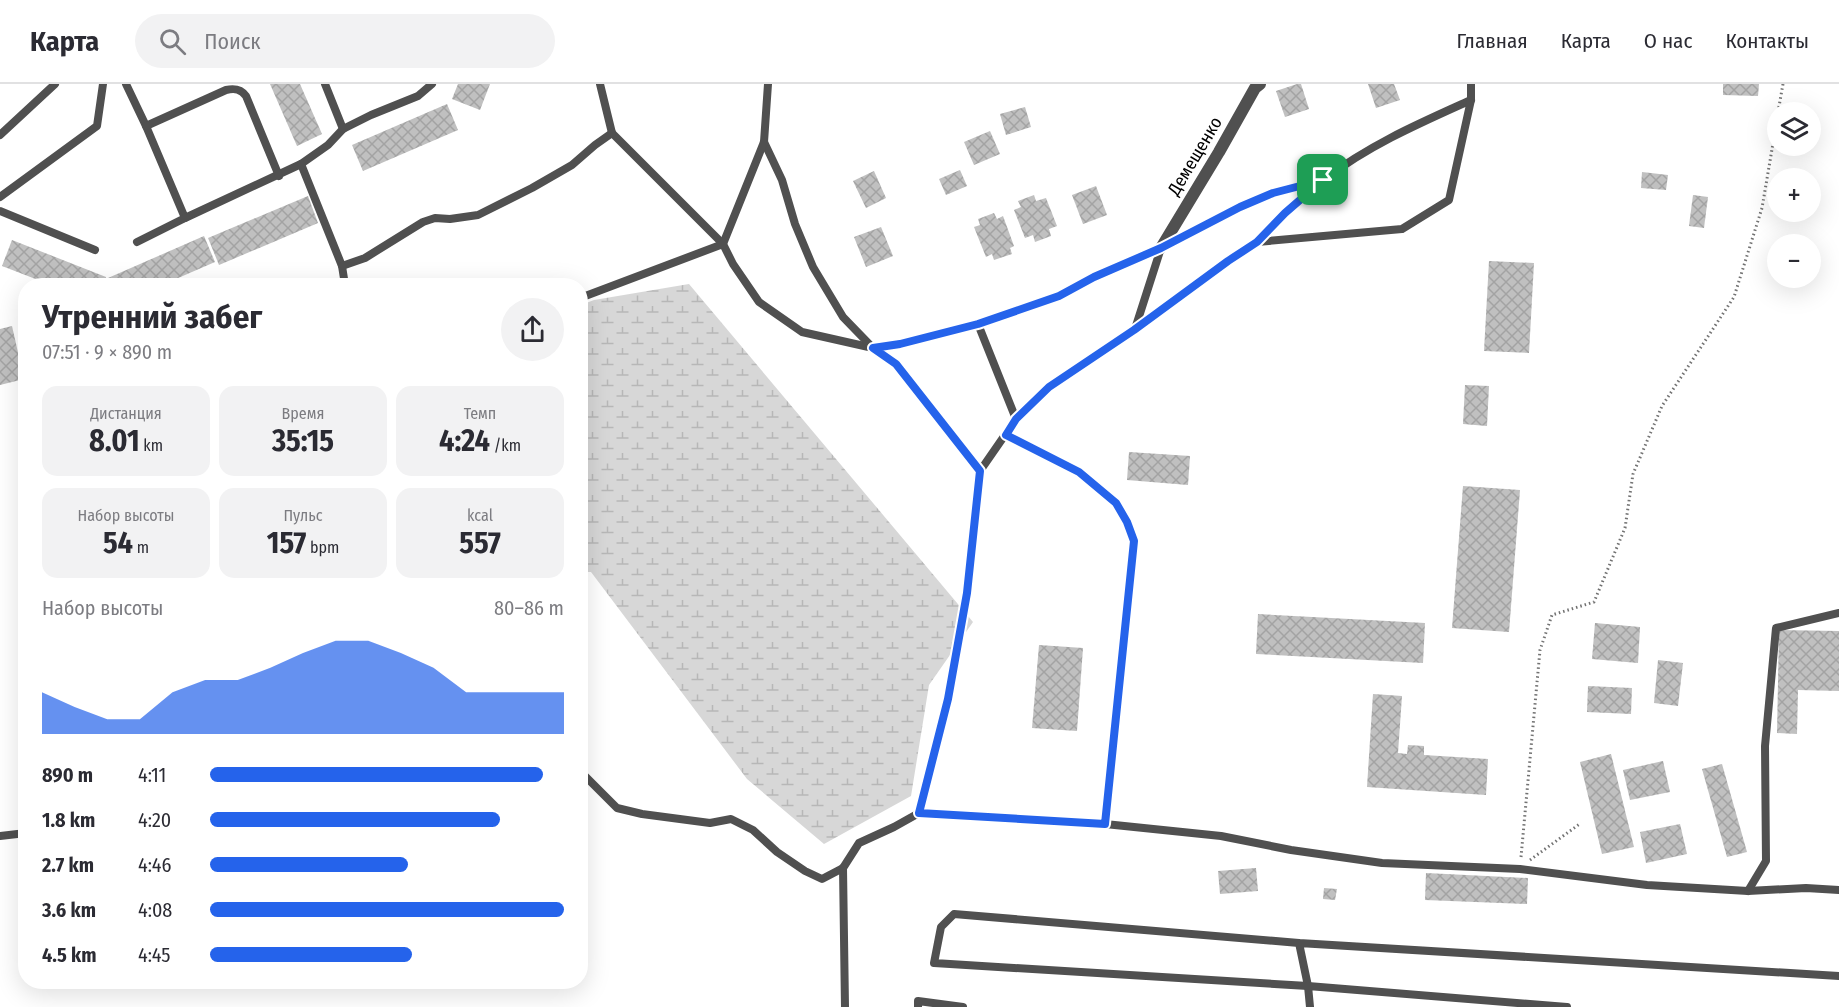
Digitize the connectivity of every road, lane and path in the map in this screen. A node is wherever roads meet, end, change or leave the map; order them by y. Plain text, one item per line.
1 (55, 84) edge
2 (103, 84) edge
3 (126, 84) edge
4 (325, 84) edge
5 (432, 84) edge
6 (600, 84) edge
7 (768, 84) edge
8 (1260, 84) edge
9 (1471, 84) edge
10 (1783, 84) edge
11 (1470, 100) junction
12 (1780, 102) edge
13 (146, 126) junction
14 (343, 129) junction
15 (612, 133) junction
16 (0, 135) edge
17 (764, 142) junction
18 (1771, 156) edge
19 (301, 164) junction
20 (279, 176) junction
21 (1323, 180) junction
22 (0, 197) edge
23 (0, 211) edge
24 (185, 218) junction
25 (137, 242) dead end
26 (1257, 242) junction
27 (723, 244) junction
28 (1161, 248) junction
29 (95, 250) dead end
30 (342, 266) junction
31 (344, 278) edge
32 (588, 295) edge
33 (978, 324) junction
34 (1134, 330) junction
35 (873, 348) junction
36 (1016, 419) junction
37 (1006, 435) junction
38 (980, 471) junction
39 (1839, 613) edge
40 (588, 779) edge
41 (919, 813) junction
42 (1581, 823) dead end
43 (1105, 824) junction
44 (18, 834) edge
45 (0, 836) edge
46 (843, 868) junction
47 (1520, 869) junction
48 (1839, 890) edge
49 (1749, 891) junction
50 (1299, 943) junction
51 (1839, 975) edge
52 (1308, 986) junction
53 (844, 1007) edge
54 (918, 1007) edge
55 (963, 1007) edge
56 (1310, 1007) edge
57 (1567, 1007) edge

1 - 16 lane
2 - 22 lane
3 - 13 lane
4 - 14 lane
5 - 14 lane
6 - 15 lane
7 - 17 lane
8 - 28 street, Демещенко
9 - 11 lane
10 - 12 path
11 - 21 lane
11 - 26 lane
13 - 20 lane
13 - 24 lane
14 - 19 lane
15 - 27 lane
15 - 30 lane
17 - 27 lane
17 - 35 lane
18 - 47 path
19 - 20 lane
19 - 30 lane
20 - 24 lane
21 - 26 lane
21 - 28 lane
23 - 29 lane
24 - 25 lane
26 - 34 lane
27 - 32 lane
27 - 35 lane
28 - 33 lane
28 - 34 lane
30 - 31 lane
33 - 35 lane
33 - 36 lane
34 - 36 lane
35 - 38 lane
36 - 37 lane
37 - 38 lane
37 - 43 lane
38 - 41 lane
39 - 49 lane
40 - 46 lane
41 - 43 lane
41 - 46 lane
42 - 47 path
43 - 47 lane
44 - 45 lane
46 - 53 lane
47 - 49 lane
48 - 49 lane
50 - 51 lane
50 - 52 lane
50 - 52 lane
52 - 56 lane
52 - 57 lane
54 - 55 lane

